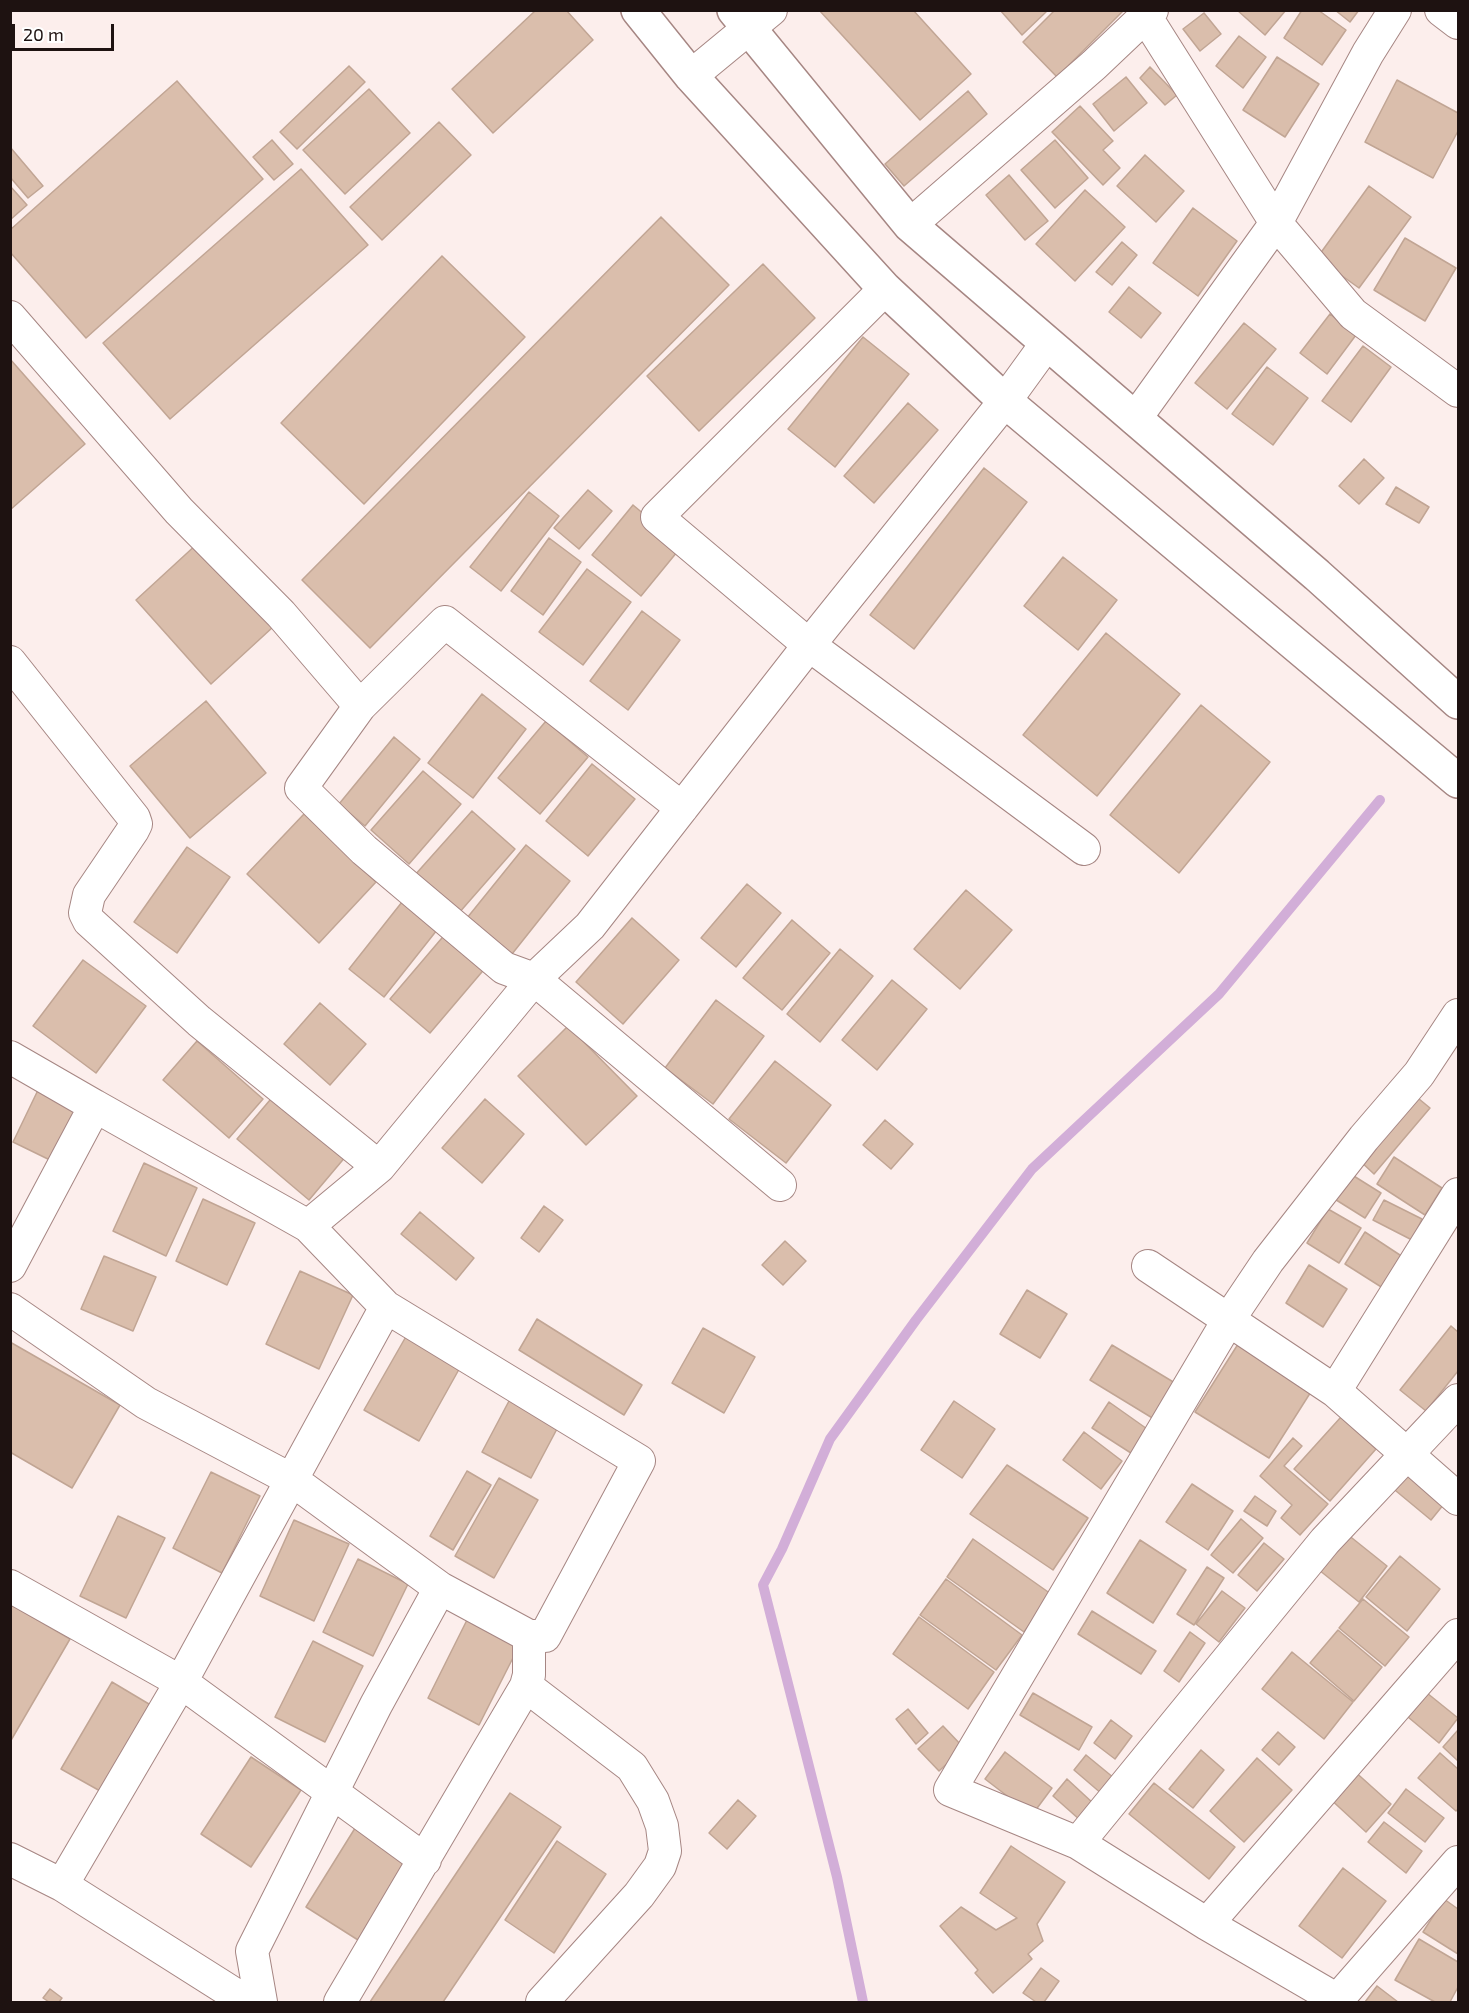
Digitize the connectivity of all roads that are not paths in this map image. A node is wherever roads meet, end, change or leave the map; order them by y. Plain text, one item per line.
1 (638, 10) edge
2 (1395, 10) edge
3 (1441, 10) edge
4 (1149, 14) edge
5 (751, 16) edge
6 (1458, 23) edge
7 (691, 76) junction
8 (1276, 223) junction
9 (910, 225) junction
10 (885, 289) junction
11 (10, 317) edge
12 (1047, 343) junction
13 (1458, 391) edge
14 (1005, 401) junction
15 (1136, 419) junction
16 (809, 645) junction
17 (10, 662) edge
18 (1458, 702) edge
19 (360, 706) junction
20 (1458, 781) edge
21 (682, 808) junction
22 (1084, 849) dead end
23 (534, 979) junction
24 (1458, 1015) edge
25 (10, 1057) edge
26 (95, 1106) junction
27 (379, 1167) junction
28 (780, 1185) dead end
29 (1458, 1194) edge
30 (308, 1226) junction
31 (10, 1266) edge
32 (1148, 1266) dead end
33 (386, 1307) junction
34 (10, 1309) edge
35 (1229, 1319) junction
36 (1335, 1391) junction
37 (1458, 1400) edge
38 (1407, 1455) junction
39 (292, 1480) junction
40 (1458, 1499) edge
41 (10, 1586) edge
42 (440, 1588) junction
43 (1458, 1635) edge
44 (529, 1636) junction
45 (181, 1682) junction
46 (526, 1686) junction
47 (331, 1791) junction
48 (1078, 1843) junction
49 (10, 1859) edge
50 (425, 1860) junction
51 (1458, 1863) edge
52 (62, 1885) junction
53 (1207, 1924) junction
54 (1340, 2001) edge
55 (247, 2002) edge
56 (261, 2002) edge
57 (340, 2002) edge
58 (542, 2002) edge

1 - 7 main road
2 - 8 street
3 - 6 street
4 - 8 street
4 - 9 street
5 - 7 street
5 - 9 main road
7 - 10 main road
8 - 13 street
8 - 15 street
9 - 12 main road
10 - 14 main road
10 - 16 street
11 - 19 street
12 - 14 street
12 - 15 main road
14 - 16 street
14 - 20 main road
15 - 18 main road
16 - 21 street
16 - 22 street
17 - 27 street
19 - 21 street
19 - 23 street
21 - 23 street
23 - 27 street
23 - 28 street
24 - 35 street
25 - 26 street
26 - 30 street
26 - 31 street
27 - 30 street
29 - 36 street
30 - 33 street
32 - 35 street
33 - 39 street
33 - 44 street
34 - 39 street
35 - 36 street
35 - 48 street
36 - 38 street
37 - 38 street
38 - 40 street
38 - 48 street
39 - 42 street
39 - 45 street
41 - 45 street
42 - 44 street
42 - 47 street
43 - 53 street
44 - 46 street
45 - 47 street
45 - 52 street
46 - 50 street
46 - 58 street
47 - 50 street
47 - 56 street
48 - 53 street
49 - 52 street
50 - 57 street
51 - 54 street
52 - 55 street
53 - 54 street

